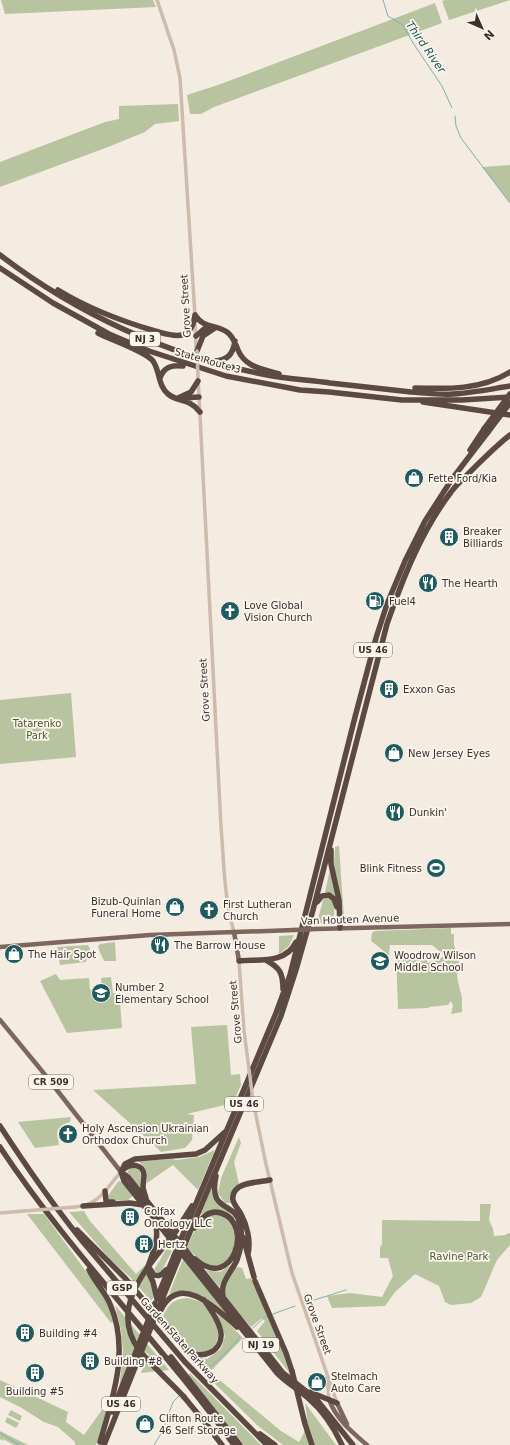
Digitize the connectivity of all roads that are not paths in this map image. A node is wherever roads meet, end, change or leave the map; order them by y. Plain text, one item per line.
1 (157, 0) edge
2 (0, 255) edge
3 (11, 264) junction
4 (0, 268) edge
5 (70, 313) junction
6 (195, 315) junction
7 (215, 328) junction
8 (196, 336) junction
9 (235, 341) junction
10 (196, 351) junction
11 (211, 361) junction
12 (194, 367) junction
13 (510, 372) edge
14 (160, 378) junction
15 (198, 379) junction
16 (308, 380) junction
17 (510, 386) edge
18 (405, 391) junction
19 (510, 395) edge
20 (199, 397) junction
21 (178, 398) junction
22 (409, 400) junction
23 (510, 403) edge
24 (200, 412) junction
25 (510, 415) edge
26 (486, 430) junction
27 (510, 435) edge
28 (331, 844) junction
29 (314, 910) junction
30 (339, 917) junction
31 (510, 924) edge
32 (340, 928) junction
33 (234, 932) junction
34 (300, 933) junction
35 (0, 947) edge
36 (266, 960) junction
37 (239, 961) junction
38 (282, 997) junction
39 (0, 1020) edge
40 (0, 1126) edge
41 (229, 1126) junction
42 (0, 1147) edge
43 (221, 1158) junction
44 (121, 1172) junction
45 (208, 1176) junction
46 (270, 1180) junction
47 (105, 1191) junction
48 (132, 1191) junction
49 (143, 1205) junction
50 (83, 1206) junction
51 (0, 1214) edge
52 (62, 1214) junction
53 (154, 1215) junction
54 (240, 1224) junction
55 (188, 1237) junction
56 (171, 1241) junction
57 (156, 1244) junction
58 (183, 1244) junction
59 (248, 1254) junction
60 (174, 1259) junction
61 (149, 1263) junction
62 (88, 1264) junction
63 (224, 1299) junction
64 (204, 1300) junction
65 (158, 1305) junction
66 (137, 1322) junction
67 (252, 1341) junction
68 (325, 1370) junction
69 (301, 1387) junction
70 (329, 1399) junction
71 (337, 1403) junction
72 (245, 1423) junction
73 (348, 1428) junction
74 (101, 1444) edge
75 (222, 1445) edge
76 (234, 1445) edge
77 (240, 1445) edge
78 (267, 1445) edge
79 (274, 1445) edge
80 (312, 1445) edge
81 (342, 1445) edge
82 (353, 1445) edge
83 (367, 1445) edge

1 - 6 street, Grove Street
2 - 3 highway, State Route 3 / NJ 3
3 - 6 highway
3 - 11 highway, State Route 3 / NJ 3
4 - 5 highway, State Route 3 / NJ 3
5 - 12 highway, State Route 3 / NJ 3
5 - 14 highway
6 - 7 highway
6 - 8 street, Grove Street
7 - 8 highway
7 - 9 highway
7 - 10 highway
8 - 10 street, Grove Street
9 - 11 highway
9 - 16 highway
10 - 15 street, Grove Street, bridge
11 - 16 highway, State Route 3 / NJ 3
12 - 14 highway
12 - 22 highway, State Route 3 / NJ 3
13 - 18 highway
14 - 21 highway
15 - 20 street, Grove Street
15 - 21 highway
16 - 18 highway, State Route 3 / NJ 3
17 - 18 highway, NJ 3
19 - 22 highway, NJ 3
19 - 26 highway, bridge
20 - 21 highway
20 - 24 street, Grove Street
21 - 24 highway
22 - 25 highway
23 - 26 highway, US 46, bridge
24 - 33 street, Grove Street
26 - 34 highway, US 46
27 - 28 highway, US 46
28 - 29 highway, US 46
28 - 30 highway
29 - 30 highway
29 - 43 highway, US 46
30 - 32 highway
31 - 32 main road, Van Houten Avenue
32 - 33 main road, Van Houten Avenue, bridge
33 - 35 main road, Van Houten Avenue
33 - 37 main road, Grove Street
34 - 36 highway
34 - 38 highway, US 46
36 - 37 highway
36 - 38 highway
37 - 46 street, Grove Street, bridge
38 - 41 highway, US 46
39 - 44 main road, CR 509
40 - 52 highway, Garden State Parkway / GSP
41 - 44 highway
41 - 45 highway, US 46
42 - 62 highway, Garden State Parkway / GSP
43 - 54 highway
43 - 55 highway, US 46
44 - 47 street
44 - 48 highway, NJ 19
44 - 53 highway, NJ 19
44 - 53 highway
45 - 58 highway, US 46
45 - 75 highway, bridge
46 - 59 highway
46 - 68 street, Grove Street
47 - 48 highway
47 - 50 street
48 - 49 highway, NJ 19
49 - 50 highway
49 - 53 highway, NJ 19
50 - 51 street, bridge
52 - 64 highway
52 - 72 highway, Garden State Parkway / GSP
53 - 56 highway, NJ 19
53 - 57 highway
53 - 58 highway, NJ 19
54 - 59 highway
54 - 63 highway
55 - 58 highway, US 46
55 - 58 highway
56 - 57 highway
56 - 67 highway, NJ 19
57 - 61 highway
58 - 60 highway, US 46, bridge
58 - 63 highway, NJ 19
59 - 80 highway, bridge
60 - 61 highway
60 - 65 highway, US 46
60 - 65 highway, US 46
61 - 65 highway
62 - 66 highway, Garden State Parkway / GSP
62 - 74 highway
63 - 69 highway, NJ 19
64 - 65 highway
64 - 67 highway
65 - 74 highway, US 46, bridge
66 - 76 highway, Garden State Parkway / GSP
66 - 77 highway
67 - 81 highway, NJ 19
68 - 70 street, Grove Street
68 - 71 street, Grove Street
69 - 70 highway
69 - 82 highway, NJ 19
70 - 71 highway
70 - 73 main road
71 - 73 main road
72 - 78 highway, Garden State Parkway / GSP
72 - 79 highway
73 - 83 main road

